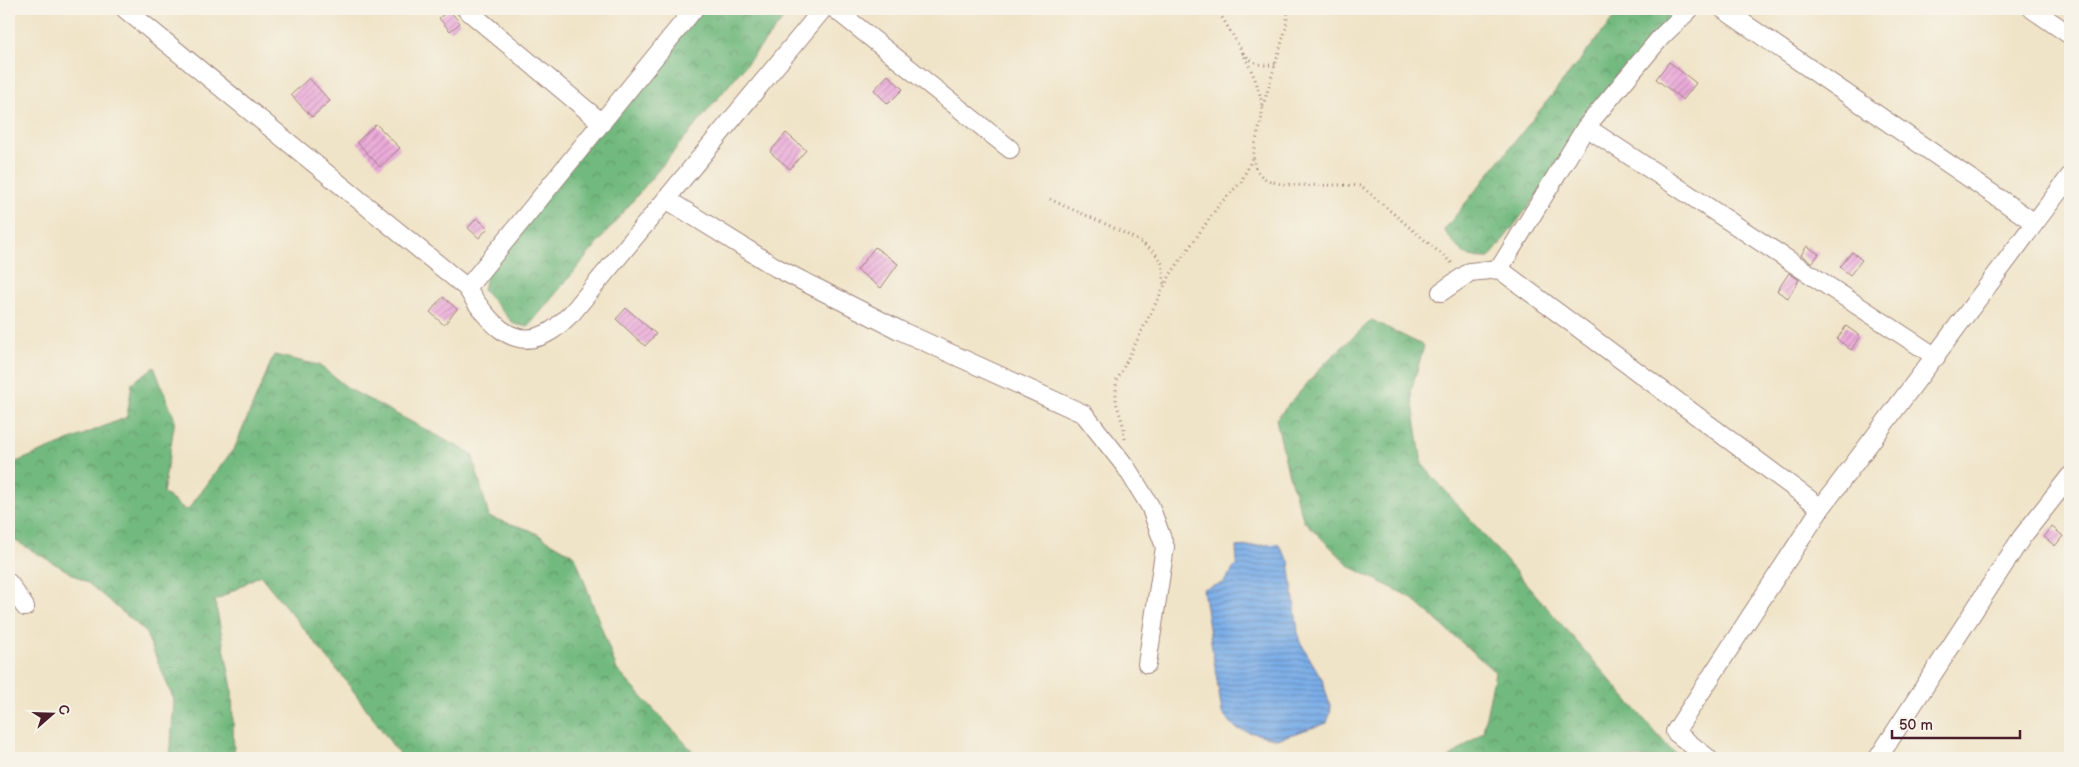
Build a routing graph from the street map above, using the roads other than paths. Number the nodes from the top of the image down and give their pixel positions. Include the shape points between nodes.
1 (125, 9) edge
2 (466, 9) edge
3 (694, 9) edge
4 (823, 9) edge
5 (835, 9) edge
6 (1690, 9) edge
7 (1723, 9) edge
8 (2032, 9) edge
9 (2070, 35) edge
10 (602, 124) junction
11 (1586, 127) junction
12 (1010, 149) dead end
13 (2070, 176) edge
14 (666, 199) junction
15 (2034, 224) junction
16 (1498, 269) junction
17 (467, 288) junction
18 (1441, 292) dead end
19 (1936, 357) junction
20 (2070, 476) edge
21 (1821, 508) junction
22 (9, 583) edge
23 (25, 607) dead end
24 (1147, 664) dead end
25 (1708, 758) edge
26 (1878, 758) edge

1 - 17 street
2 - 10 street
3 - 10 street
4 - 14 street
5 - 12 street
6 - 11 street
7 - 15 street
8 - 9 street
10 - 17 street
11 - 16 street
11 - 19 street
13 - 15 street
14 - 17 street via 572,313 551,331 532,339 511,337 481,312
14 - 24 street via 777,268 899,330 1084,414 1126,466 1150,506 1164,546
15 - 19 street
16 - 18 street via 1470,272
16 - 21 street
19 - 21 street
20 - 26 street via 2022,537
21 - 25 street via 1675,732
22 - 23 street

